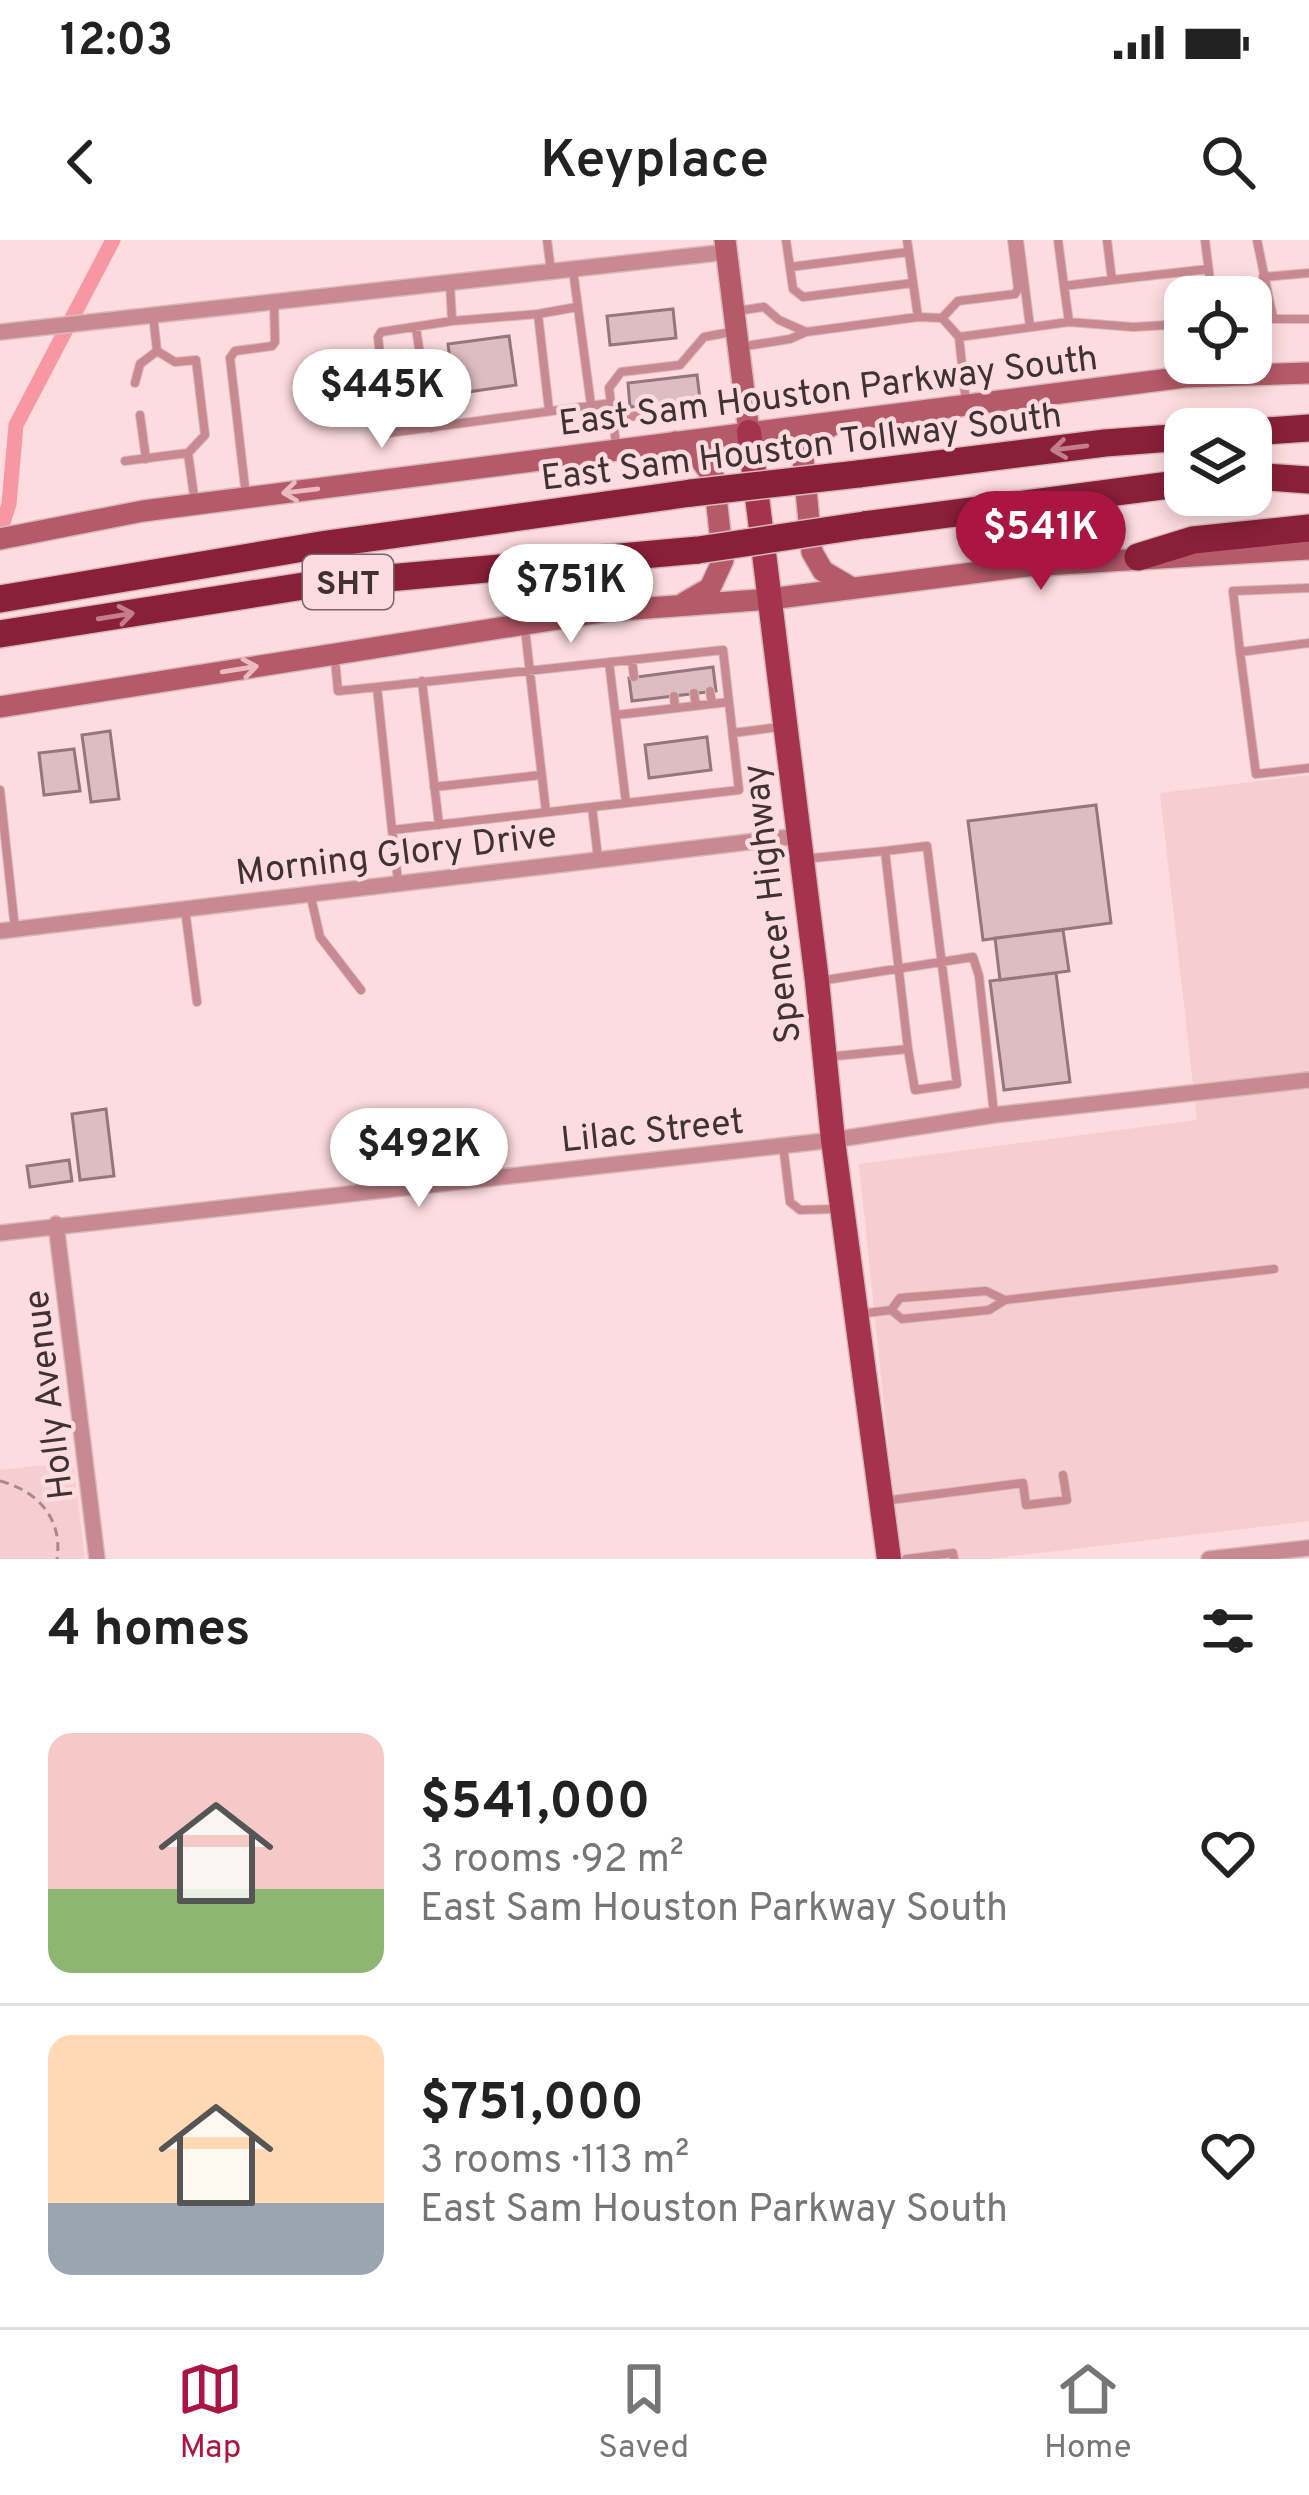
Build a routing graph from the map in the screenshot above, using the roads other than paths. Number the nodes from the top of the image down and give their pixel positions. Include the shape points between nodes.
1 (547, 240) edge
2 (786, 240) edge
3 (907, 240) edge
4 (1016, 240) edge
5 (1058, 240) edge
6 (1107, 240) edge
7 (1205, 240) edge
8 (1257, 240) edge
9 (726, 246) edge
10 (908, 252) junction
11 (790, 267) junction
12 (572, 269) junction
13 (1208, 269) junction
14 (550, 271) junction
15 (1309, 273) edge
16 (1209, 276) edge
17 (1263, 276) edge
18 (1272, 276) edge
19 (1112, 280) junction
20 (449, 282) junction
21 (913, 283) junction
22 (1064, 286) junction
23 (274, 301) junction
24 (578, 307) junction
25 (153, 313) junction
26 (538, 314) junction
27 (1272, 314) edge
28 (917, 317) junction
29 (1273, 318) joint
30 (942, 319) junction
31 (1309, 319) edge
32 (452, 321) junction
33 (1069, 322) junction
34 (1164, 325) edge
35 (1030, 327) junction
36 (416, 328) junction
37 (737, 330) junction
38 (6, 332) edge
39 (806, 332) junction
40 (959, 338) junction
41 (157, 351) junction
42 (1309, 373) edge
43 (135, 382) dead end
44 (611, 403) junction
45 (591, 405) junction
46 (966, 405) junction
47 (695, 408) dead end
48 (549, 410) junction
49 (140, 415) dead end
50 (613, 419) junction
51 (838, 421) junction
52 (431, 428) junction
53 (1309, 428) edge
54 (1272, 431) edge
55 (749, 432) junction
56 (1164, 439) edge
57 (674, 442) junction
58 (616, 449) junction
59 (188, 453) junction
60 (146, 459) junction
61 (125, 461) dead end
62 (1272, 477) edge
63 (1309, 480) edge
64 (1164, 486) edge
65 (246, 498) junction
66 (195, 504) junction
67 (1309, 528) edge
68 (0, 539) edge
69 (1309, 549) edge
70 (1138, 557) junction
71 (852, 588) junction
72 (1309, 588) edge
73 (1, 598) edge
74 (770, 598) junction
75 (679, 606) junction
76 (525, 625) junction
77 (0, 634) edge
78 (1309, 643) edge
79 (706, 652) junction
80 (1240, 652) junction
81 (690, 654) junction
82 (334, 655) junction
83 (669, 656) junction
84 (646, 658) junction
85 (632, 660) junction
86 (609, 662) junction
87 (708, 668) dead end
88 (530, 670) junction
89 (692, 670) dead end
90 (671, 673) dead end
91 (648, 676) dead end
92 (634, 677) dead end
93 (422, 681) junction
94 (377, 687) junction
95 (710, 692) dead end
96 (694, 693) dead end
97 (674, 696) dead end
98 (651, 699) dead end
99 (637, 700) dead end
100 (729, 702) junction
101 (712, 704) junction
102 (696, 706) junction
103 (0, 707) edge
104 (675, 708) junction
105 (652, 711) junction
106 (638, 712) junction
107 (616, 715) junction
108 (785, 727) junction
109 (733, 733) junction
110 (1309, 768) edge
111 (541, 775) junction
112 (434, 787) junction
113 (0, 790) edge
114 (626, 803) junction
115 (592, 807) junction
116 (546, 812) junction
117 (439, 825) junction
118 (392, 830) junction
119 (801, 847) junction
120 (885, 851) junction
121 (598, 858) junction
122 (398, 881) junction
123 (310, 892) junction
124 (185, 908) junction
125 (8, 930) edge
126 (941, 962) junction
127 (898, 969) junction
128 (817, 981) junction
129 (361, 990) dead end
130 (197, 1002) dead end
131 (908, 1049) junction
132 (824, 1057) junction
133 (1309, 1080) edge
134 (994, 1115) junction
135 (832, 1140) junction
136 (783, 1145) junction
137 (842, 1208) junction
138 (56, 1224) junction
139 (0, 1233) edge
140 (1274, 1269) dead end
141 (1005, 1300) junction
142 (891, 1310) junction
143 (857, 1314) junction
144 (1063, 1475) dead end
145 (882, 1502) junction
146 (1309, 1547) edge
147 (97, 1559) edge
148 (889, 1559) edge
149 (906, 1559) edge
150 (954, 1559) edge
151 (1209, 1559) edge

1 - 14 lane
2 - 11 lane
3 - 10 lane
4 - 30 lane via 1015,294 958,301
4 - 35 lane
5 - 22 lane
6 - 19 lane
7 - 13 lane
8 - 17 lane
9 - 12 street
9 - 37 main road, Spencer Highway
10 - 11 lane
10 - 21 lane
11 - 21 lane via 802,297
12 - 14 street
12 - 24 lane
13 - 16 lane
13 - 19 lane
14 - 20 street
15 - 18 lane
19 - 22 lane
20 - 23 street
20 - 32 lane
21 - 28 lane
22 - 33 lane
23 - 25 street
23 - 65 lane via 272,346 230,358
24 - 26 lane
24 - 45 lane
25 - 38 street
25 - 41 lane
26 - 32 lane
26 - 48 lane
27 - 29 lane
28 - 30 lane
28 - 39 lane
29 - 31 lane
30 - 40 lane
32 - 36 lane
33 - 34 lane
33 - 35 lane
35 - 40 lane
36 - 52 lane
36 - 52 lane via 378,337 389,433
37 - 39 lane via 790,339
37 - 39 lane via 764,307
37 - 44 lane via 704,337 680,365 621,371 609,388
37 - 55 main road, Spencer Highway
40 - 46 lane
41 - 43 lane via 140,364
41 - 59 lane via 175,362 196,360 205,435
42 - 46 main road, East Sam Houston Parkway South via 1185,376
44 - 45 lane
44 - 50 lane
45 - 48 lane
46 - 51 main road, East Sam Houston Parkway South
47 - 50 lane
48 - 52 lane
49 - 60 lane
50 - 58 lane
51 - 55 main road, East Sam Houston Parkway South
51 - 71 main road via 811,439 803,459 812,552 823,571
53 - 54 highway
55 - 57 main road, East Sam Houston Parkway South
55 - 74 main road, Spencer Highway
56 -> 73 highway, East Sam Houston Tollway South / SHT, bridge via 691,494
57 - 58 main road, East Sam Houston Parkway South
57 - 75 main road via 714,478 723,560 710,588
58 -> 65 main road, East Sam Houston Parkway South
59 - 60 lane
59 - 66 lane
60 - 61 lane
62 - 63 highway
77 -> 64 highway, SHT, bridge via 310,585 698,550
65 - 66 main road, East Sam Houston Parkway South
66 - 68 main road, East Sam Houston Parkway South
67 - 70 highway via 1193,540
69 - 70 main road
70 - 71 main road
71 - 74 main road
72 - 80 lane via 1233,591
74 - 75 main road
74 - 108 main road, Spencer Highway
75 - 76 main road
76 - 82 main road
76 - 88 lane
78 - 80 lane
79 - 81 lane
79 - 87 lane
79 - 100 lane via 723,650
80 - 110 lane via 1256,774
81 - 83 lane
81 - 89 lane
82 - 94 lane via 338,691
103 -> 82 main road
83 - 84 lane
83 - 90 lane
84 - 85 lane
84 - 91 lane
85 - 86 lane
85 - 92 lane
86 - 88 lane
86 - 107 lane
88 - 93 lane
88 - 111 lane
93 - 94 lane
93 - 112 lane
94 - 118 lane
95 - 101 lane
96 - 102 lane
97 - 104 lane
98 - 105 lane
99 - 106 lane
100 - 101 lane
100 - 109 lane
101 - 102 lane
102 - 104 lane
104 - 105 lane
105 - 106 lane
106 - 107 lane
107 - 114 lane
108 - 109 lane
108 - 119 main road, Spencer Highway
109 - 114 lane via 739,790
111 - 112 lane
111 - 116 lane
112 - 117 lane
113 - 125 lane
114 - 115 lane
115 - 116 lane
115 - 121 lane
116 - 117 lane
117 - 118 lane
118 - 122 lane
119 - 120 lane
119 - 121 street, Morning Glory Drive
119 - 128 main road, Spencer Highway
120 - 126 lane via 927,846
120 - 127 lane
121 - 122 street, Morning Glory Drive
122 - 123 street, Morning Glory Drive
123 - 124 street, Morning Glory Drive
123 - 129 lane via 320,937
124 - 125 street, Morning Glory Drive
124 - 130 lane
126 - 127 lane
126 - 131 lane via 957,1084 915,1090
126 - 134 lane via 973,957
127 - 128 lane
127 - 131 lane
128 - 132 main road, Spencer Highway
131 - 132 lane
132 - 135 main road, Spencer Highway
133 - 134 street, Lilac Street
134 - 135 street, Lilac Street
135 - 136 street, Lilac Street
135 - 137 main road, Spencer Highway
136 - 137 lane via 790,1202 800,1210
136 - 138 street, Lilac Street
137 - 143 main road, Spencer Highway
138 - 139 street, Lilac Street
138 - 147 street, Holly Avenue
140 - 141 lane
141 - 142 lane via 989,1310 902,1319
141 - 142 lane via 992,1291 965,1292 900,1298
142 - 143 lane
143 - 145 main road, Spencer Highway
144 - 145 lane via 1066,1500 1026,1505 1023,1483
145 - 148 main road, Spencer Highway
146 - 151 street
149 - 150 lane

